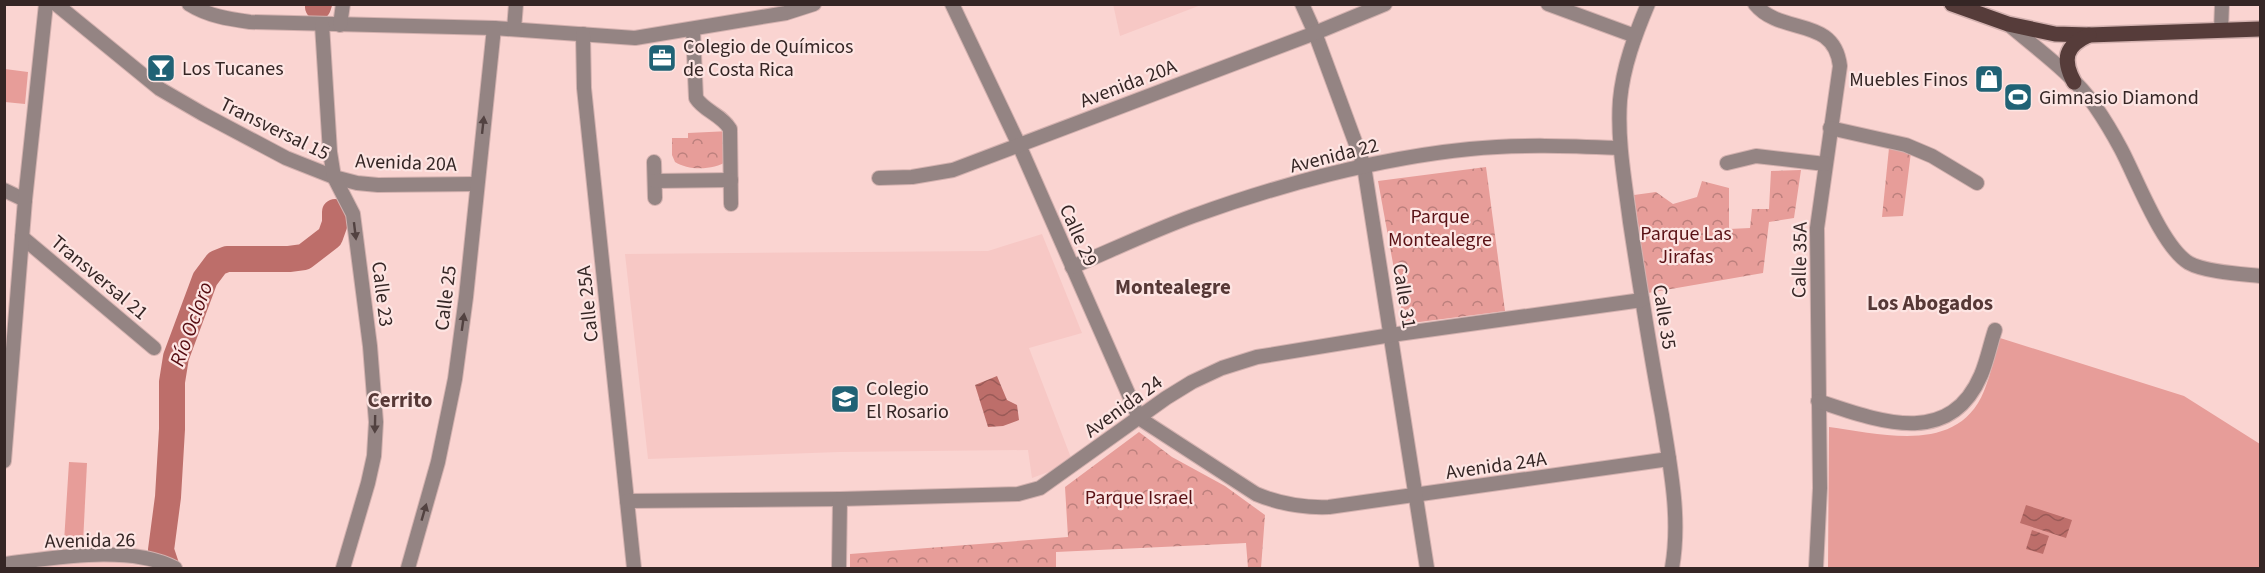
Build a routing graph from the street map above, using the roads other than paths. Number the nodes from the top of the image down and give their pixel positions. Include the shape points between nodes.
1 (46, 4) edge
2 (56, 4) edge
3 (189, 4) edge
4 (343, 4) edge
5 (516, 4) edge
6 (814, 4) edge
7 (952, 4) edge
8 (1302, 4) edge
9 (1385, 4) edge
10 (1548, 4) edge
11 (1648, 4) edge
12 (1755, 4) edge
13 (1952, 4) edge
14 (2222, 4) edge
15 (2008, 24) junction
16 (322, 25) junction
17 (340, 25) junction
18 (494, 28) junction
19 (514, 29) junction
20 (2260, 29) edge
21 (693, 30) junction
22 (2221, 30) junction
23 (1315, 33) junction
24 (583, 34) junction
25 (2089, 35) junction
26 (1635, 36) junction
27 (2074, 82) junction
28 (1830, 128) junction
29 (1019, 145) junction
30 (1620, 148) junction
31 (654, 162) dead end
32 (1728, 163) dead end
33 (1825, 164) junction
34 (1364, 166) junction
35 (334, 177) junction
36 (879, 178) dead end
37 (731, 180) junction
38 (655, 181) junction
39 (1977, 183) dead end
40 (477, 184) junction
41 (4, 190) edge
42 (655, 198) dead end
43 (25, 200) junction
44 (731, 204) dead end
45 (22, 237) junction
46 (1072, 267) junction
47 (2260, 276) edge
48 (1641, 300) junction
49 (1995, 330) dead end
50 (1391, 335) junction
51 (154, 348) dead end
52 (1818, 401) junction
53 (1139, 418) junction
54 (1669, 459) junction
55 (4, 461) edge
56 (1416, 496) junction
57 (840, 499) junction
58 (627, 501) junction
59 (4, 564) edge
60 (173, 568) edge
61 (343, 568) edge
62 (408, 568) edge
63 (634, 568) edge
64 (839, 568) edge
65 (1427, 568) edge
66 (1672, 568) edge
67 (1816, 568) edge

1 - 43 street
2 - 35 street, Transversal 15 via 160,88 286,158
3 - 16 street via 223,19
4 - 17 street
5 - 19 street
6 - 21 street
7 - 29 street, Calle 29
8 - 23 street, Calle 31
9 - 23 street, Avenida 20A
10 - 26 street
11 - 26 street, Calle 35
12 - 28 street, Calle 35A via 1765,14 1825,36 1837,49 1840,80
13 - 15 main road
14 - 22 street
15 - 25 main road via 2055,34
15 - 27 street
16 - 17 street
16 - 35 street, Calle 23
17 - 18 street
18 - 19 street
40 -> 18 street, Calle 25
19 - 24 street
20 - 22 main road
21 - 24 street via 635,38
21 - 37 street via 696,98 730,129
22 - 25 main road
23 - 29 street, Avenida 20A
23 - 34 street, Calle 31
24 - 58 street, Calle 25A via 584,88
25 - 27 main road via 2078,40 2067,55 2066,68
26 - 30 street, Calle 35 via 1620,101
27 - 47 street via 2120,147 2174,249 2189,263
28 - 33 street, Calle 35A
28 - 39 street via 1906,145
29 - 36 street, Avenida 20A via 953,170
29 - 46 street, Calle 29
30 - 34 street, Avenida 22 via 1539,145 1469,149
30 - 48 street, Calle 35
31 - 38 street
32 - 33 street via 1756,156
33 - 52 street, Calle 35A via 1817,228
34 - 46 street, Avenida 22 via 1193,216
34 - 50 street, Calle 31
35 - 40 street, Avenida 20A via 378,185
35 -> 61 street, Calle 23 via 353,213 376,422 368,483
37 - 38 street
37 - 44 street
38 - 42 street
62 -> 40 street, Calle 25 via 445,432 466,297
41 - 43 street
43 - 45 street
45 - 51 street, Transversal 21
45 - 55 street
46 - 53 street, Calle 29
48 - 50 street, Avenida 24
48 - 54 street, Calle 35
49 - 52 street via 1981,375 1970,395 1949,414 1934,421 1888,422
50 - 53 street, Avenida 24 via 1257,357 1222,368 1192,382
50 - 56 street, Calle 31
52 - 67 street, Calle 35A via 1820,488
53 - 56 street, Avenida 24A via 1256,494 1275,502 1329,507
53 - 57 street, Avenida 24 via 1040,488 1018,494
54 - 56 street, Avenida 24A
54 - 66 street, Calle 35 via 1676,529
56 - 65 street, Calle 31
57 - 58 street, Avenida 24
57 - 64 street
58 - 63 street, Calle 25A
59 - 60 street, Avenida 26 via 98,555 152,560

